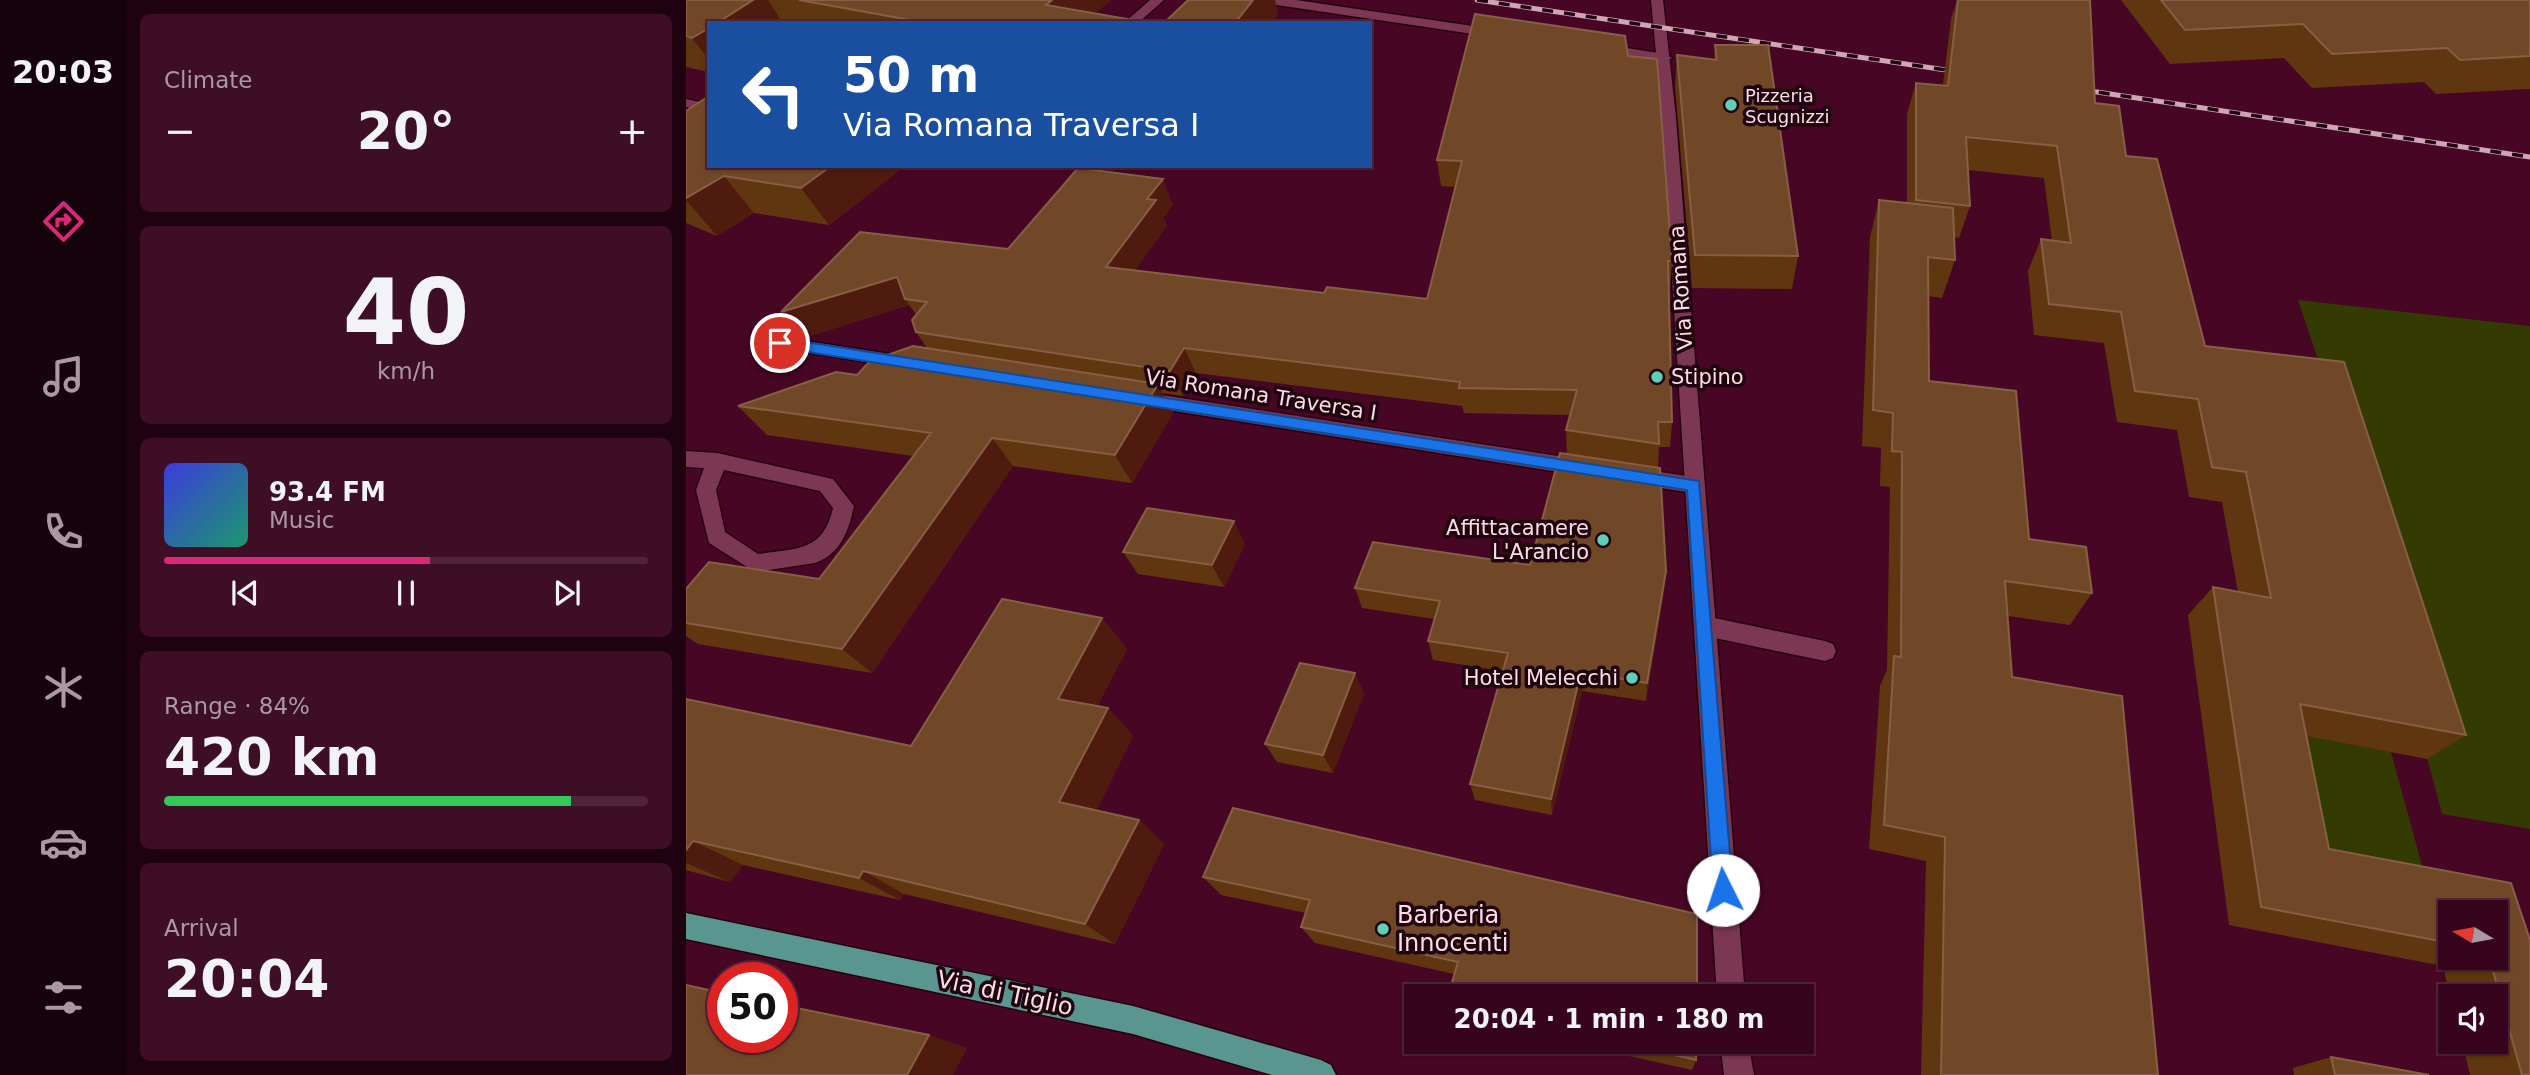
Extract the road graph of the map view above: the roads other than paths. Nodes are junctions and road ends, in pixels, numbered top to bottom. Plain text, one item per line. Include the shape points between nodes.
1 (1158, 0) edge
2 (1270, 0) edge
3 (1657, 0) edge
4 (1132, 21) edge
5 (1517, 36) edge
6 (1584, 46) edge
7 (1665, 58) junction
8 (686, 103) edge
9 (707, 108) edge
10 (780, 343) dead end
11 (916, 364) edge
12 (1121, 396) edge
13 (686, 459) edge
14 (718, 461) junction
15 (1694, 485) junction
16 (1705, 626) junction
17 (1825, 651) dead end
18 (686, 926) edge
19 (1730, 984) edge
20 (1736, 1054) edge
21 (1321, 1075) edge
22 (1739, 1075) edge

1 - 4 main road
2 - 5 main road
3 - 7 main road, Via Romana
6 - 7 main road
7 - 15 main road, Via Romana
8 - 9 main road
10 - 11 main road
12 - 15 main road, Via Romana Traversa I
13 - 14 main road
14 - 14 main road via 826,485 844,506 838,533 815,554 755,563 716,537 706,490
15 - 16 main road, Via Romana
16 - 17 main road
16 - 19 main road, Via Romana
18 - 21 main road, Via di Tiglio via 1133,1020
20 - 22 main road

